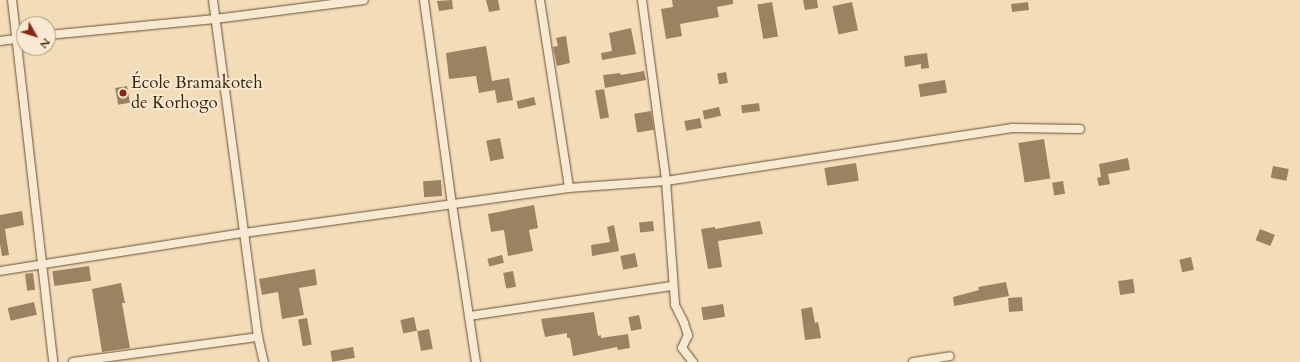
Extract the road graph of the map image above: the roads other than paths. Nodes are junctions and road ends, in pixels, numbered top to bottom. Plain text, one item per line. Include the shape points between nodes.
1 (12, 0) edge
2 (213, 0) edge
3 (364, 0) edge
4 (424, 0) edge
5 (540, 0) edge
6 (642, 0) edge
7 (16, 19) edge
8 (215, 19) junction
9 (56, 35) edge
10 (16, 39) edge
11 (0, 41) edge
12 (22, 56) edge
13 (1080, 129) dead end
14 (666, 181) junction
15 (569, 188) junction
16 (452, 204) junction
17 (244, 233) junction
18 (42, 266) junction
19 (0, 271) edge
20 (673, 286) junction
21 (469, 316) junction
22 (258, 337) junction
23 (950, 356) dead end
24 (53, 362) edge
25 (73, 362) edge
26 (264, 362) edge
27 (476, 362) edge
28 (693, 362) edge
29 (913, 362) edge

1 - 7 street
2 - 8 street
3 - 8 street
4 - 16 street
5 - 15 street
6 - 14 street
8 - 9 street
8 - 17 street
10 - 11 street
12 - 18 street
13 - 14 street via 1014,128
14 - 15 street
14 - 20 street
15 - 16 street
16 - 17 street
16 - 21 street
17 - 18 street
17 - 22 street
18 - 19 street
18 - 24 street
20 - 21 street
20 - 28 street via 675,305 688,335 682,348
21 - 27 street
22 - 25 street
22 - 26 street
23 - 29 street

